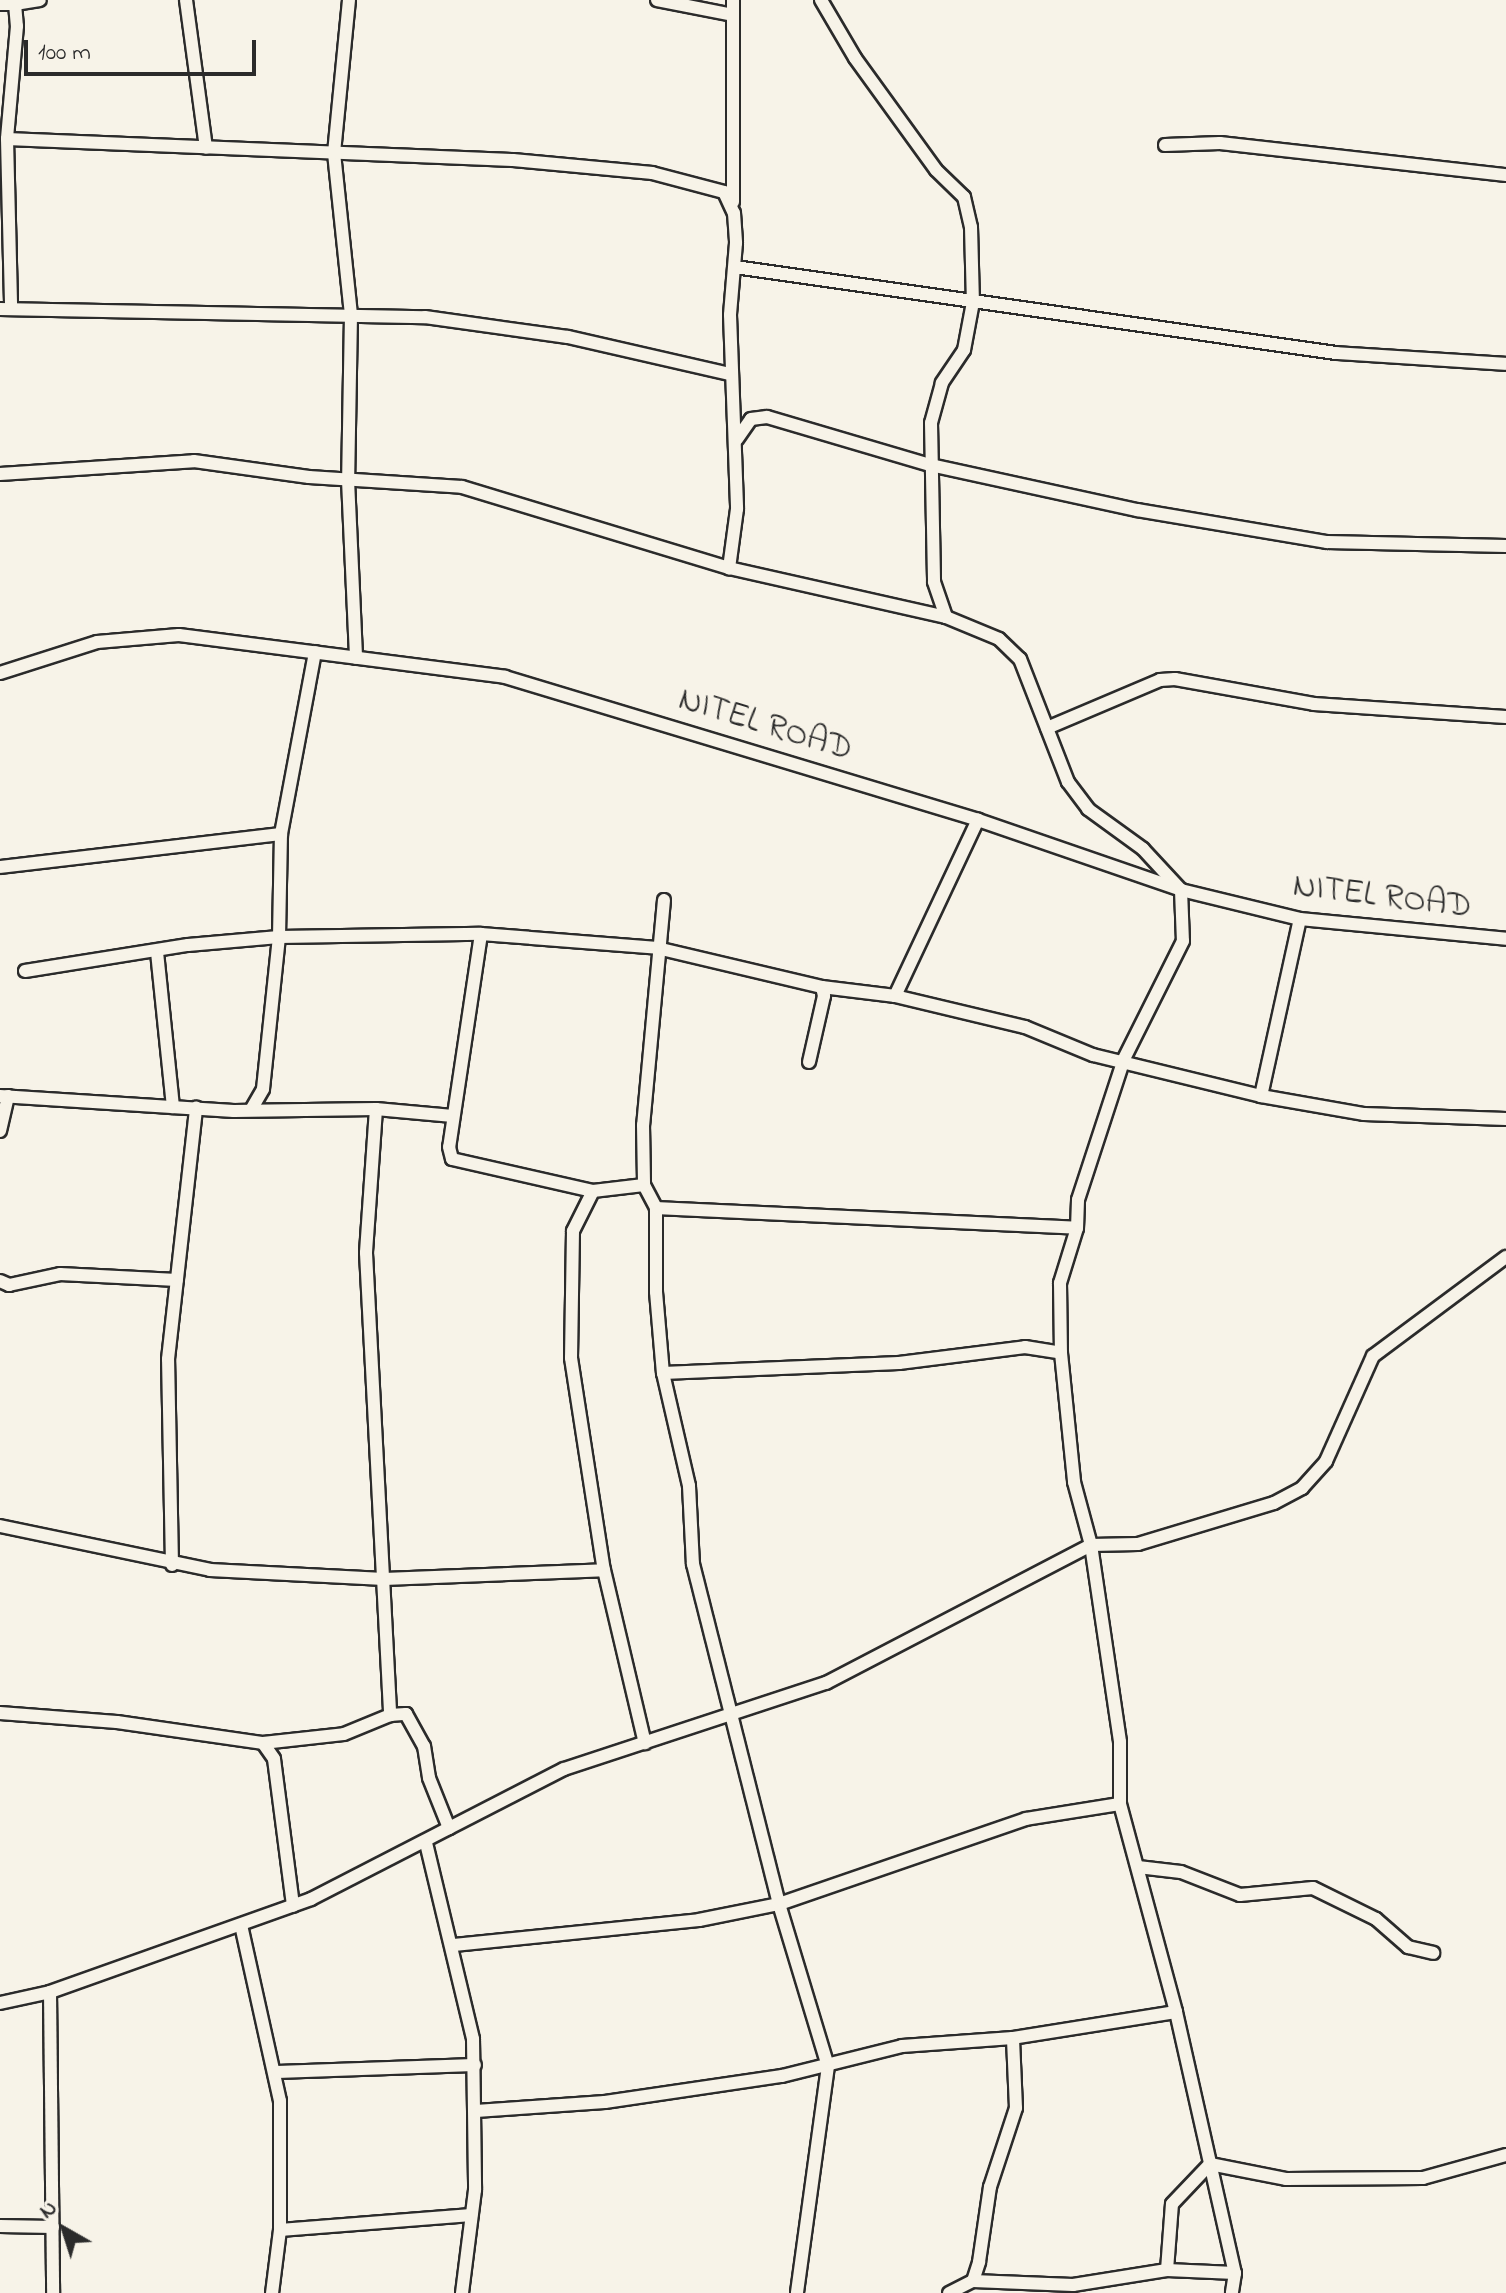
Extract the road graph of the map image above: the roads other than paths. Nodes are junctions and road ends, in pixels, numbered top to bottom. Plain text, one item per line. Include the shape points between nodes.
1 (40, 0) edge
2 (186, 0) edge
3 (349, 0) edge
4 (657, 0) edge
5 (733, 0) edge
6 (821, 0) edge
7 (0, 4) edge
8 (15, 4) junction
9 (733, 15) junction
10 (7, 139) junction
11 (1165, 145) dead end
12 (206, 148) junction
13 (334, 153) junction
14 (1506, 175) edge
15 (734, 213) junction
16 (735, 267) junction
17 (973, 302) junction
18 (6, 308) edge
19 (351, 315) junction
20 (1506, 364) edge
21 (730, 374) junction
22 (737, 439) junction
23 (930, 465) junction
24 (0, 474) edge
25 (348, 480) junction
26 (1506, 546) edge
27 (729, 568) junction
28 (946, 617) junction
29 (315, 652) junction
30 (356, 658) junction
31 (0, 673) edge
32 (1506, 717) edge
33 (1047, 728) junction
34 (978, 820) junction
35 (281, 834) junction
36 (0, 867) edge
37 (1181, 890) junction
38 (664, 900) dead end
39 (1300, 919) junction
40 (481, 934) junction
41 (279, 937) junction
42 (1506, 939) edge
43 (657, 948) junction
44 (157, 952) junction
45 (25, 971) dead end
46 (822, 987) junction
47 (895, 996) junction
48 (1124, 1059) junction
49 (809, 1062) dead end
50 (4, 1096) edge
51 (1261, 1096) junction
52 (173, 1107) junction
53 (196, 1108) junction
54 (376, 1109) junction
55 (251, 1110) junction
56 (453, 1116) junction
57 (1506, 1119) edge
58 (0, 1131) edge
59 (644, 1185) junction
60 (593, 1191) junction
61 (656, 1208) junction
62 (1077, 1228) junction
63 (1506, 1257) edge
64 (177, 1280) junction
65 (0, 1281) edge
66 (1061, 1353) junction
67 (663, 1373) junction
68 (0, 1526) edge
69 (1091, 1545) junction
70 (172, 1565) junction
71 (604, 1570) junction
72 (384, 1579) junction
73 (0, 1713) edge
74 (732, 1714) junction
75 (390, 1715) junction
76 (263, 1743) junction
77 (645, 1743) junction
78 (1120, 1804) junction
79 (449, 1828) junction
80 (426, 1843) junction
81 (1138, 1867) junction
82 (779, 1904) junction
83 (293, 1906) junction
84 (241, 1925) junction
85 (454, 1945) junction
86 (1433, 1953) dead end
87 (50, 1992) junction
88 (0, 2003) edge
89 (1176, 2012) junction
90 (1013, 2038) junction
91 (475, 2065) junction
92 (828, 2066) junction
93 (276, 2072) junction
94 (476, 2111) junction
95 (1506, 2155) edge
96 (1210, 2164) junction
97 (471, 2215) junction
98 (0, 2226) edge
99 (53, 2227) junction
100 (280, 2230) junction
101 (1167, 2270) junction
102 (1235, 2273) junction
103 (973, 2281) junction
104 (1073, 2289) edge
105 (53, 2293) edge
106 (272, 2293) edge
107 (462, 2293) edge
108 (797, 2293) edge
109 (949, 2293) edge
110 (1232, 2293) edge

1 - 8 street
2 - 12 street
3 - 13 street
4 - 9 street
5 - 9 street
6 - 17 street via 855,58 936,170 964,197 971,227
7 - 8 street
8 - 10 street
9 - 15 street
10 - 12 street
10 - 18 street
11 - 14 street via 1220,143
12 - 13 street
13 - 15 street via 513,160 652,173 724,192
13 - 19 street
15 - 16 street
16 - 17 street
16 - 21 street
17 - 20 street via 1336,353
17 - 23 street via 964,350 942,383 931,423
18 - 19 street
19 - 21 street via 425,317 568,337
19 - 25 street
21 - 22 street
22 - 23 street via 751,419 767,417
22 - 27 street via 737,509
23 - 26 street via 1137,510 1327,542
23 - 28 street via 934,582
24 - 25 street via 194,461
25 - 27 street via 462,487
25 - 30 street
27 - 28 street
28 - 33 street via 999,639 1020,659
29 - 30 street, NITEL ROAD
29 - 31 street, NITEL ROAD via 179,635 97,642
29 - 35 street
30 - 34 street, NITEL ROAD via 505,677
32 - 33 street via 1314,704 1175,679 1160,680
33 - 37 street via 1068,782 1088,809 1143,849
34 - 37 street, NITEL ROAD
34 - 47 street
35 - 36 street
35 - 41 street
37 - 39 street, NITEL ROAD
37 - 48 street via 1183,941
38 - 43 street
39 - 42 street, NITEL ROAD
39 - 51 street
40 - 41 street
40 - 43 street
40 - 56 street
41 - 44 street
41 - 55 street via 263,1089
43 - 46 street
43 - 59 street via 643,1125
44 - 45 street
44 - 52 street
46 - 47 street
46 - 49 street
47 - 48 street via 1025,1027 1093,1055
48 - 51 street
48 - 62 street via 1078,1200
50 - 52 street
50 - 58 street
51 - 57 street via 1364,1114
52 - 53 street
53 - 55 street
53 - 64 street
54 - 55 street
54 - 56 street
54 - 72 street via 366,1253
56 - 60 street via 449,1147 461,1164
59 - 60 street
59 - 61 street
60 - 71 street via 573,1231 569,1311 582,1444
61 - 62 street
61 - 67 street
62 - 66 street via 1060,1283
63 - 69 street via 1373,1356 1326,1461 1302,1488 1274,1503 1138,1544
64 - 65 street via 60,1274 9,1285
64 - 70 street via 168,1359
66 - 67 street via 1025,1347 899,1363
66 - 69 street via 1074,1482
67 - 74 street via 689,1486 689,1545
68 - 70 street
69 - 74 street via 859,1669
69 - 78 street via 1120,1742
70 - 72 street
71 - 72 street
71 - 77 street
72 - 75 street
73 - 76 street via 117,1722
74 - 77 street
74 - 82 street
75 - 76 street via 344,1734
75 - 79 street via 406,1714 411,1720
76 - 83 street via 274,1759
77 - 79 street via 564,1769
78 - 81 street
78 - 82 street via 1026,1819
79 - 80 street
80 - 83 street
80 - 85 street
81 - 86 street via 1181,1872 1240,1895 1313,1888 1376,1919 1408,1947
81 - 89 street
82 - 85 street via 699,1920
82 - 92 street
83 - 84 street
84 - 87 street
84 - 93 street
85 - 91 street
87 - 88 street
87 - 99 street
89 - 90 street
89 - 96 street
90 - 92 street via 902,2046
90 - 103 street via 1016,2108 990,2187
91 - 93 street
91 - 94 street
92 - 94 street via 605,2102
92 - 108 street
93 - 100 street via 282,2136
94 - 97 street
95 - 96 street via 1423,2178 1286,2179
96 - 101 street via 1172,2204
96 - 102 street
97 - 100 street
97 - 107 street
98 - 99 street
99 - 105 street
100 - 106 street
101 - 102 street
101 - 104 street
102 - 110 street
103 - 104 street
103 - 109 street

